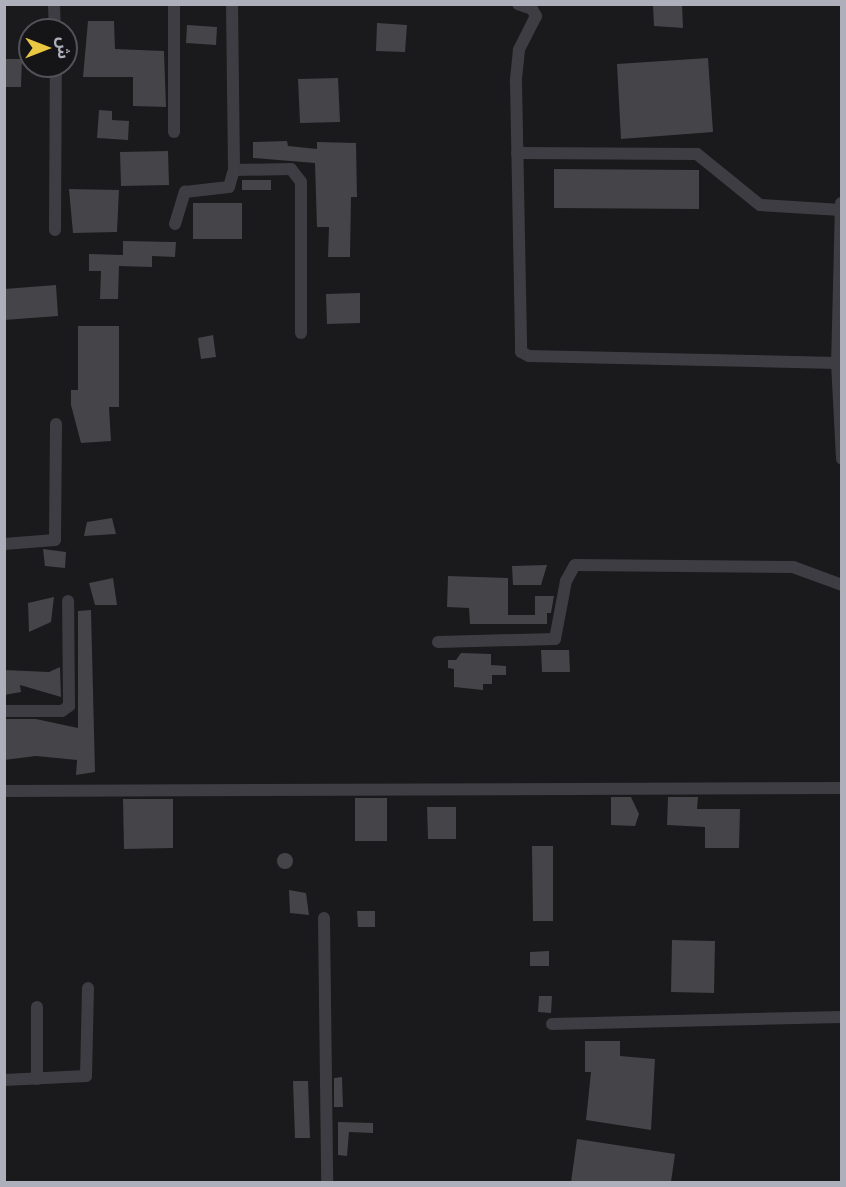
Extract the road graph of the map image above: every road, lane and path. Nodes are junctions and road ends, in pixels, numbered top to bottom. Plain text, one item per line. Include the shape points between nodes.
1 (174, 4) edge
2 (232, 4) edge
3 (518, 4) edge
4 (56, 78) edge
5 (174, 132) dead end
6 (517, 153) junction
7 (234, 170) junction
8 (842, 202) edge
9 (841, 210) edge
10 (175, 224) dead end
11 (55, 230) dead end
12 (301, 333) dead end
13 (837, 363) junction
14 (56, 424) dead end
15 (842, 459) edge
16 (4, 544) edge
17 (842, 585) edge
18 (68, 601) dead end
19 (438, 642) dead end
20 (4, 711) edge
21 (842, 788) edge
22 (4, 791) edge
23 (324, 918) dead end
24 (88, 988) dead end
25 (37, 1007) dead end
26 (842, 1017) edge
27 (552, 1024) dead end
28 (37, 1079) junction
29 (4, 1080) edge
30 (327, 1182) edge

1 - 5 street
2 - 7 street
3 - 6 street via 532,9 536,16 519,50
4 - 11 street
6 - 9 street via 697,154 760,205
6 - 13 street via 519,346 524,355
7 - 10 street via 228,187 185,192
7 - 12 street via 291,169 301,182
8 - 9 street
9 - 13 street
13 - 15 street
14 - 16 street via 55,540
17 - 19 street via 793,567 575,565 566,581 555,639
18 - 20 street via 69,706 62,711
21 - 22 street
23 - 30 street
24 - 28 street via 86,1076
25 - 28 street
26 - 27 street
28 - 29 street

